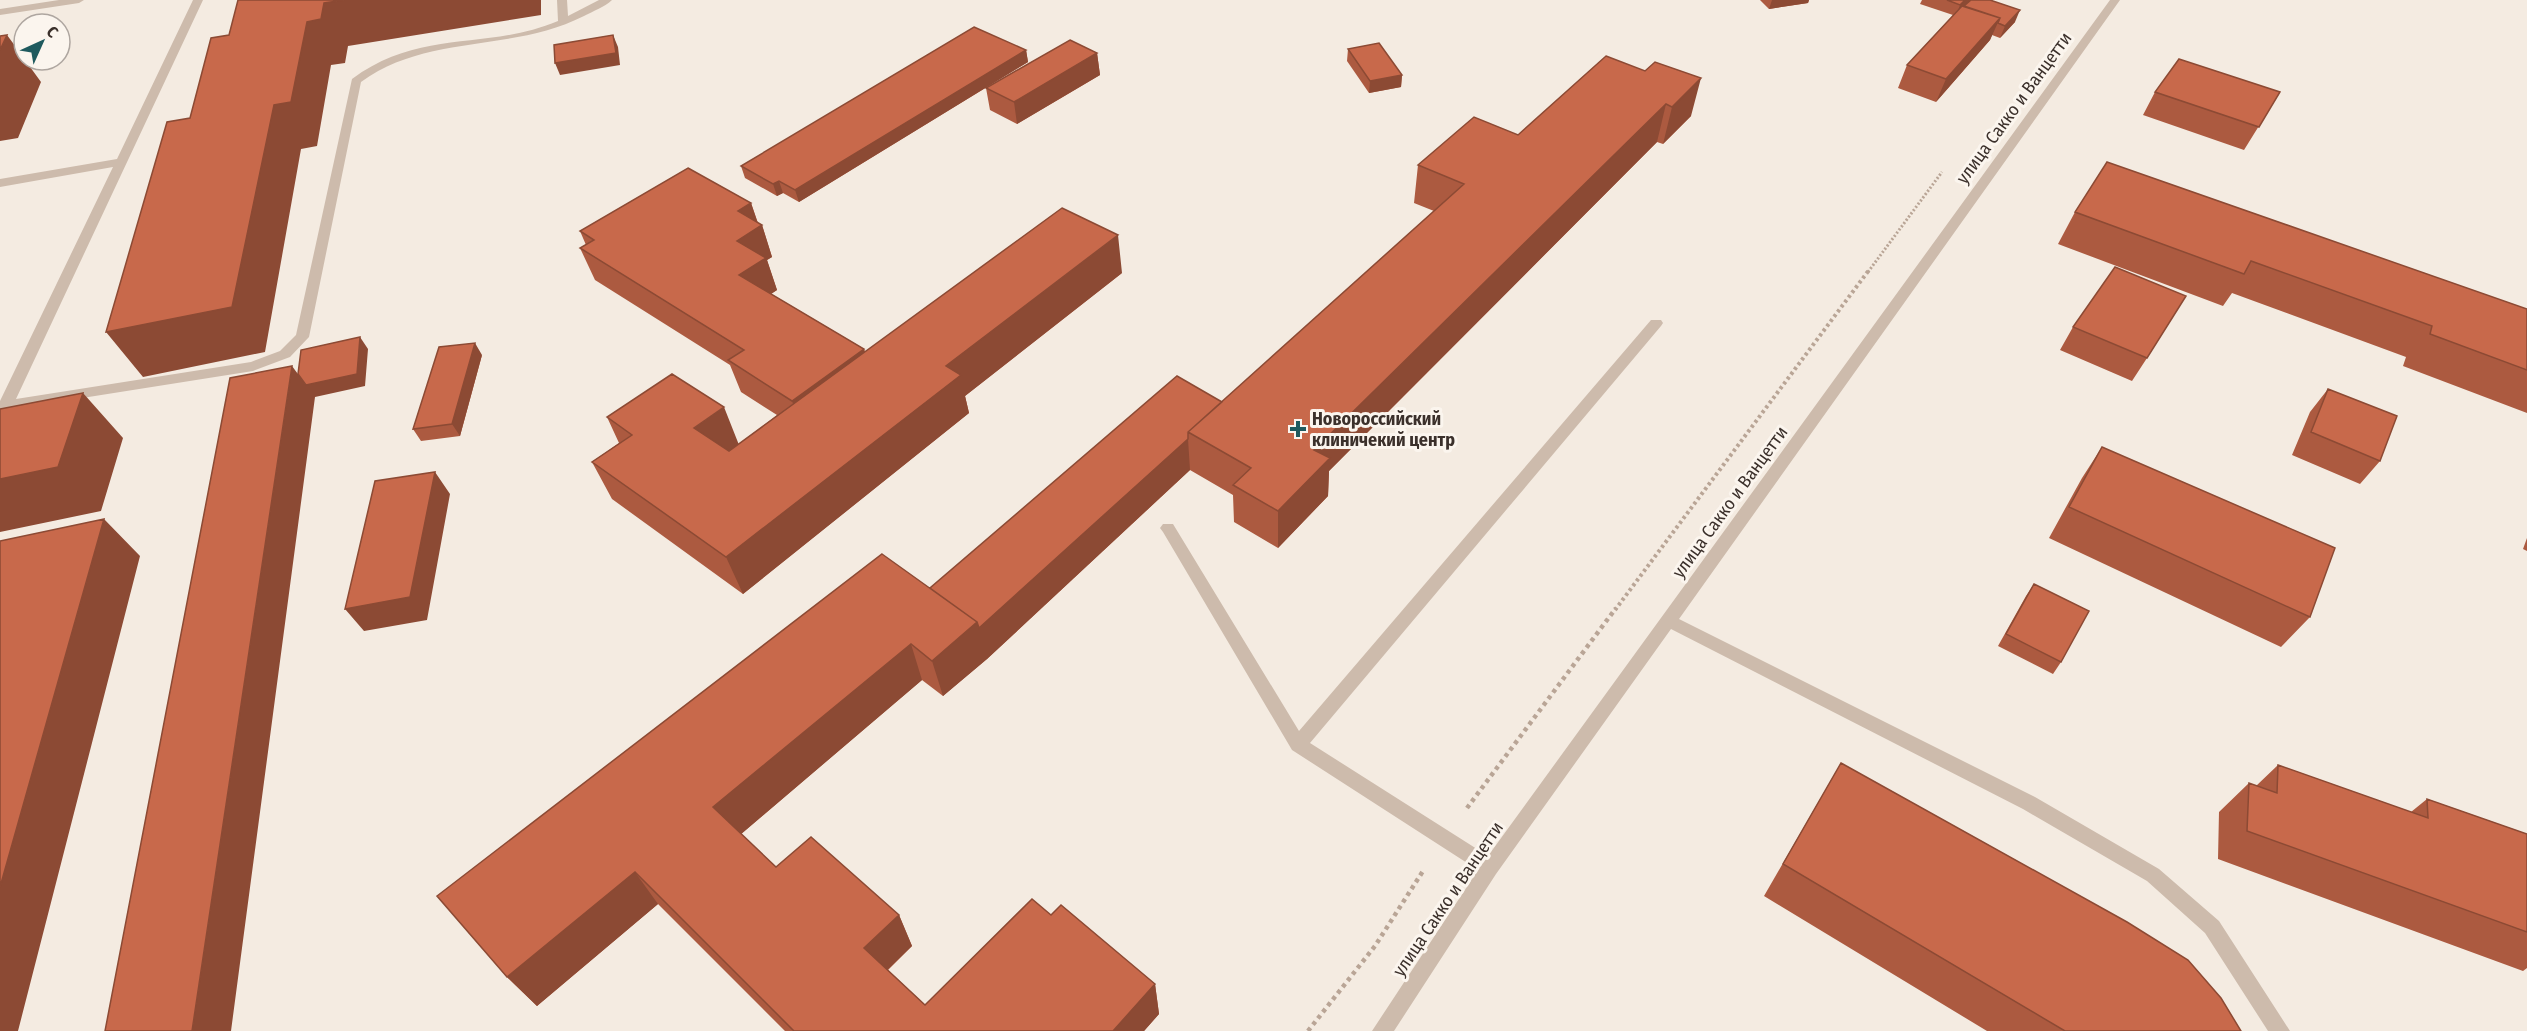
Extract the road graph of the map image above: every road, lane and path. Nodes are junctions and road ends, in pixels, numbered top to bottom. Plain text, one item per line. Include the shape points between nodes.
1 (79, 0) edge
2 (198, 0) edge
3 (562, 0) edge
4 (607, 0) edge
5 (2115, 0) edge
6 (0, 12) edge
7 (564, 21) junction
8 (121, 162) junction
9 (1942, 171) dead end
10 (0, 183) edge
11 (1656, 323) dead end
12 (3, 406) edge
13 (1168, 528) dead end
14 (1669, 621) junction
15 (1298, 746) junction
16 (1444, 839) junction
17 (1490, 868) junction
18 (1308, 1031) edge
19 (1382, 1031) edge
20 (2280, 1031) edge

1 - 6 street
2 - 8 street
3 - 7 street
4 - 7 street
5 - 14 street, улица Сакко и Ванцетти
7 - 12 street via 541,31 391,57 356,81 302,337 285,354 253,366
8 - 10 street
8 - 12 street
9 - 16 path
11 - 15 street
13 - 15 street
14 - 17 street, улица Сакко и Ванцетти
14 - 20 street via 2029,803 2153,875 2212,927
15 - 16 street
16 - 17 street
16 - 18 path via 1375,946
17 - 19 street, улица Сакко и Ванцетти

